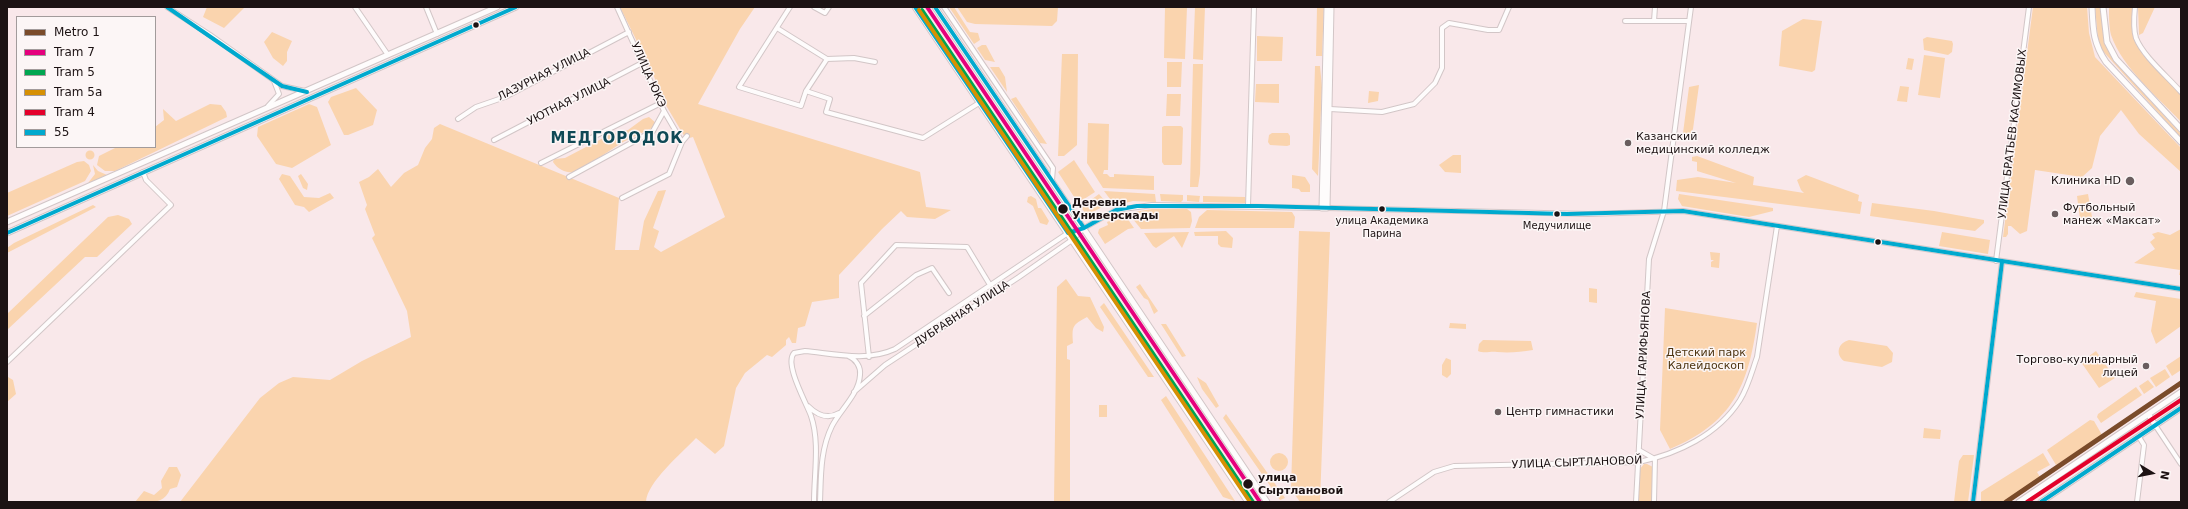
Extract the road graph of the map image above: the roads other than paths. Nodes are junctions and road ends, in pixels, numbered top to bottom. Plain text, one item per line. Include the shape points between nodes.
1 (167, 7) edge
2 (355, 7) edge
3 (426, 7) edge
4 (497, 7) edge
5 (516, 7) edge
6 (617, 7) edge
7 (790, 7) edge
8 (814, 7) edge
9 (829, 7) edge
10 (915, 7) edge
11 (935, 7) edge
12 (944, 7) edge
13 (1254, 7) edge
14 (1327, 7) edge
15 (1331, 7) edge
16 (1509, 7) edge
17 (1655, 7) edge
18 (1691, 7) edge
19 (2029, 7) edge
20 (2092, 7) edge
21 (2103, 7) edge
22 (2135, 7) edge
23 (1625, 21) dead end
24 (1654, 21) junction
25 (1689, 21) junction
26 (777, 28) junction
27 (629, 32) junction
28 (1329, 32) junction
29 (437, 34) junction
30 (388, 55) junction
31 (826, 59) junction
32 (644, 62) junction
33 (875, 62) dead end
34 (273, 80) junction
35 (806, 91) junction
36 (307, 92) junction
37 (2181, 92) edge
38 (661, 103) junction
39 (980, 103) junction
40 (1327, 109) junction
41 (264, 110) junction
42 (664, 111) junction
43 (458, 119) dead end
44 (2181, 129) edge
45 (687, 136) dead end
46 (494, 140) dead end
47 (682, 142) junction
48 (2181, 142) edge
49 (541, 163) dead end
50 (143, 172) junction
51 (569, 176) dead end
52 (1052, 180) junction
53 (622, 198) dead end
54 (1248, 206) junction
55 (1325, 208) junction
56 (1664, 211) junction
57 (7, 222) edge
58 (1777, 226) junction
59 (1084, 228) junction
60 (7, 233) edge
61 (1068, 233) junction
62 (1072, 240) junction
63 (1996, 261) junction
64 (2002, 262) junction
65 (1014, 269) junction
66 (1019, 277) junction
67 (990, 285) junction
68 (2181, 289) edge
69 (949, 293) dead end
70 (864, 316) junction
71 (846, 355) junction
72 (869, 357) junction
73 (7, 362) edge
74 (854, 392) junction
75 (2181, 392) edge
76 (806, 404) junction
77 (2181, 408) edge
78 (841, 411) junction
79 (2149, 415) junction
80 (2155, 426) junction
81 (2139, 437) junction
82 (1639, 450) junction
83 (1656, 458) junction
84 (1638, 462) junction
85 (2181, 464) edge
86 (814, 502) edge
87 (820, 502) edge
88 (1248, 502) edge
89 (1267, 502) edge
90 (1389, 502) edge
91 (1636, 502) edge
92 (1654, 502) edge
93 (1973, 502) edge
94 (2020, 502) edge
95 (2041, 502) edge
96 (2137, 502) edge

1 - 34 street
2 - 30 street
3 - 29 street
4 - 29 main road
5 - 50 main road
6 - 27 street, УЛИЦА ЮКЭ
7 - 26 street
8 - 9 street via 825,13
10 - 39 main road
11 - 52 main road
12 - 52 street via 1053,168
13 - 54 street
14 - 28 main road
15 - 28 main road
16 - 40 street via 1499,30 1449,23 1442,28 1442,68 1435,83 1414,104 1382,112
17 - 24 street
18 - 25 street, УЛИЦА ГАРИФЬЯНОВА
19 - 63 street, УЛИЦА БРАТЬЕВ КАСИМОВЫХ
20 - 48 main road via 2095,41 2106,62
21 - 44 main road via 2107,42 2116,59
22 - 37 street via 2136,38
23 - 24 street
24 - 25 street
25 - 56 street, УЛИЦА ГАРИФЬЯНОВА
26 - 31 street
26 - 35 street via 739,87 801,106
27 - 32 street, УЛИЦА ЮКЭ
27 - 43 street, ЛАЗУРНАЯ УЛИЦА via 505,97 476,107
28 - 40 main road
29 - 30 main road
30 - 36 main road
31 - 33 street via 854,58
31 - 35 street
32 - 38 street, УЛИЦА ЮКЭ
32 - 46 street, УЮТНАЯ УЛИЦА
34 - 36 street via 291,89
34 - 41 street via 280,94
35 - 39 street via 830,99 826,112 924,138
36 - 41 main road
38 - 42 street, УЛИЦА ЮКЭ
38 - 49 street
39 - 61 main road
40 - 55 main road
41 - 57 main road
42 - 47 street, УЛИЦА ЮКЭ
42 - 51 street via 653,131
45 - 47 street
47 - 53 street via 669,174
50 - 60 main road
50 - 73 street via 146,180 171,205
52 - 59 main road
54 - 55 street
54 - 59 street via 1122,208
55 - 56 street via 1619,214
56 - 58 street via 1683,211
56 - 82 street, УЛИЦА ГАРИФЬЯНОВА via 1649,259
58 - 63 street
58 - 83 street, УЛИЦА СЫРТЛАНОВОЙ via 1757,357 1740,400 1721,423 1706,434 1692,443
59 - 61 street, ДУБРАВНАЯ УЛИЦА
59 - 62 street, ДУБРАВНАЯ УЛИЦА
59 - 89 main road
61 - 62 main road
61 - 65 street, ДУБРАВНАЯ УЛИЦА
62 - 66 street, ДУБРАВНАЯ УЛИЦА
62 - 88 main road
63 - 64 street
64 - 68 street
64 - 93 street
65 - 66 street
65 - 67 street, ДУБРАВНАЯ УЛИЦА
66 - 74 street, ДУБРАВНАЯ УЛИЦА via 885,365
67 - 70 street via 967,247 896,245 861,283
67 - 72 street, ДУБРАВНАЯ УЛИЦА via 895,349 883,355
69 - 70 street via 932,268 916,275
70 - 72 street
71 - 72 street, ДУБРАВНАЯ УЛИЦА
71 - 74 street, ДУБРАВНАЯ УЛИЦА via 855,360 860,371 860,379
71 - 76 street, ДУБРАВНАЯ УЛИЦА via 805,351 797,351 792,355 792,369
74 - 78 street, ДУБРАВНАЯ УЛИЦА
75 - 79 main road
76 - 78 street via 826,417
76 - 86 street, ДУБРАВНАЯ УЛИЦА via 815,430
77 - 80 main road
78 - 87 street, ДУБРАВНАЯ УЛИЦА via 828,435 823,453
79 - 80 main road
79 - 94 main road
80 - 81 main road
80 - 85 street
81 - 95 main road
81 - 96 street via 2144,445
82 - 83 street, УЛИЦА СЫРТЛАНОВОЙ via 1648,457
82 - 84 street, УЛИЦА ГАРИФЬЯНОВА
83 - 84 street, УЛИЦА СЫРТЛАНОВОЙ
83 - 92 street
84 - 90 street, УЛИЦА СЫРТЛАНОВОЙ via 1454,466 1434,472
84 - 91 street, УЛИЦА ГАРИФЬЯНОВА

